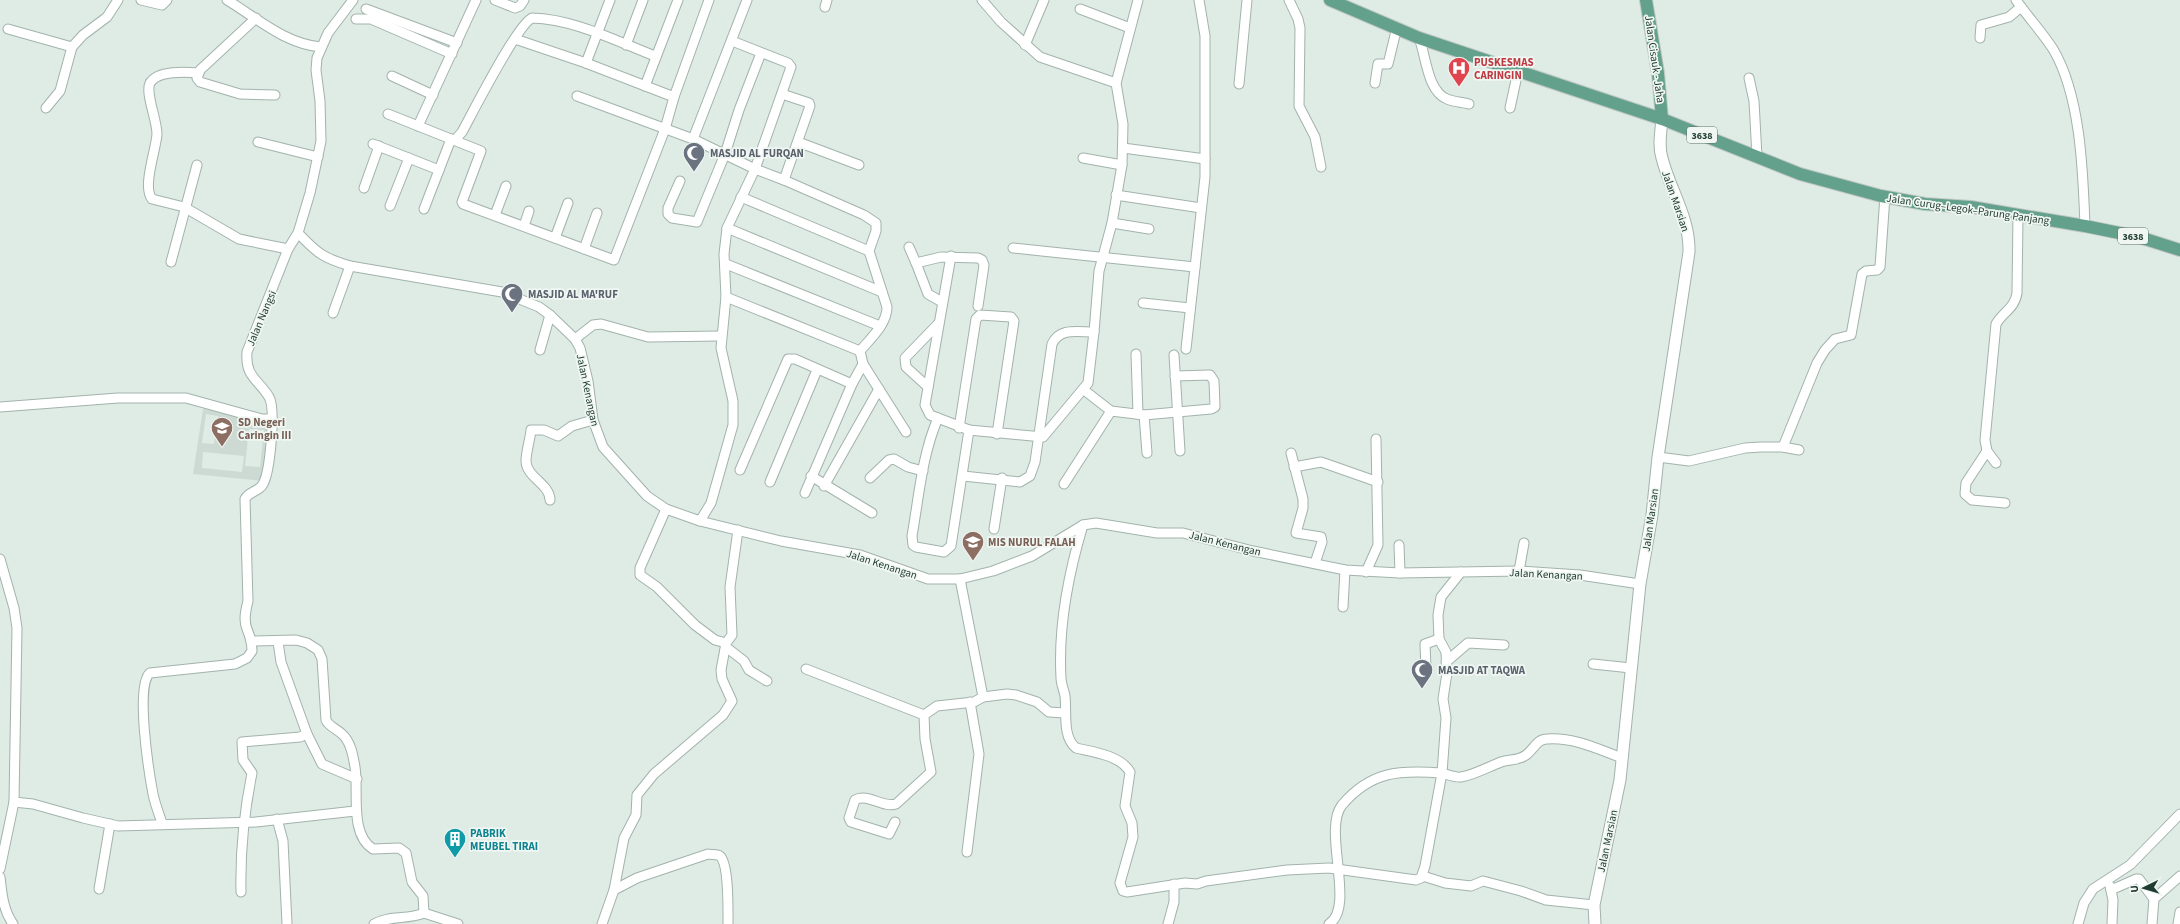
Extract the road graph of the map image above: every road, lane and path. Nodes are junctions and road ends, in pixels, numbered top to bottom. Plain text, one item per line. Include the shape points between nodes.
1 (118, 0) edge
2 (141, 0) edge
3 (167, 0) edge
4 (227, 0) edge
5 (476, 0) edge
6 (495, 0) edge
7 (524, 0) edge
8 (610, 0) edge
9 (643, 0) edge
10 (678, 0) edge
11 (709, 0) edge
12 (747, 0) edge
13 (982, 0) edge
14 (1044, 0) edge
15 (1138, 0) edge
16 (1199, 0) edge
17 (1247, 0) edge
18 (1289, 0) edge
19 (1330, 0) edge
20 (1646, 0) edge
21 (351, 2) edge
22 (2018, 3) edge
23 (1080, 8) dead end
24 (366, 9) dead end
25 (256, 18) junction
26 (356, 19) dead end
27 (1397, 27) junction
28 (1130, 28) junction
29 (8, 29) dead end
30 (597, 33) junction
31 (1419, 38) junction
32 (1980, 38) dead end
33 (515, 39) junction
34 (732, 41) junction
35 (626, 45) junction
36 (1024, 45) junction
37 (72, 47) junction
38 (321, 48) junction
39 (454, 49) junction
40 (761, 53) junction
41 (655, 56) junction
42 (586, 63) junction
43 (1518, 71) junction
44 (199, 72) junction
45 (392, 76) dead end
46 (1749, 78) dead end
47 (1116, 83) junction
48 (1375, 83) dead end
49 (1239, 84) dead end
50 (645, 86) junction
51 (782, 94) junction
52 (275, 95) dead end
53 (433, 95) junction
54 (577, 96) dead end
55 (674, 97) junction
56 (1469, 104) dead end
57 (46, 108) dead end
58 (1510, 108) dead end
59 (388, 114) dead end
60 (1662, 119) junction
61 (418, 126) junction
62 (665, 129) junction
63 (693, 139) junction
64 (453, 140) junction
65 (258, 142) dead end
66 (798, 142) junction
67 (1122, 148) junction
68 (725, 154) junction
69 (318, 157) junction
70 (409, 158) junction
71 (1083, 158) dead end
72 (1757, 158) junction
73 (1205, 159) junction
74 (197, 165) dead end
75 (859, 165) dead end
76 (1122, 165) junction
77 (1321, 167) dead end
78 (755, 169) junction
79 (439, 170) junction
80 (784, 180) junction
81 (680, 181) dead end
82 (506, 186) dead end
83 (364, 188) dead end
84 (1116, 196) junction
85 (1885, 196) junction
86 (741, 197) junction
87 (568, 203) dead end
88 (390, 206) dead end
89 (184, 207) junction
90 (1201, 208) junction
91 (424, 209) dead end
92 (529, 211) dead end
93 (597, 213) dead end
94 (495, 215) junction
95 (2018, 216) junction
96 (1112, 223) junction
97 (524, 226) junction
98 (2085, 226) junction
99 (727, 228) junction
100 (1149, 228) dead end
101 (298, 233) junction
102 (555, 238) junction
103 (909, 248) dead end
104 (1013, 248) dead end
105 (288, 249) junction
106 (584, 249) junction
107 (2180, 250) edge
108 (869, 251) junction
109 (951, 256) junction
110 (1102, 256) junction
111 (171, 262) dead end
112 (916, 263) junction
113 (726, 264) junction
114 (350, 266) junction
115 (1195, 267) junction
116 (882, 292) junction
117 (726, 297) junction
118 (942, 302) junction
119 (1143, 303) dead end
120 (978, 306) dead end
121 (1190, 308) junction
122 (333, 313) dead end
123 (550, 315) junction
124 (938, 324) junction
125 (880, 326) junction
126 (1094, 332) junction
127 (722, 336) junction
128 (574, 339) junction
129 (1186, 349) dead end
130 (540, 350) dead end
131 (860, 351) junction
132 (1136, 354) dead end
133 (1174, 355) dead end
134 (863, 364) junction
135 (817, 370) junction
136 (1175, 376) junction
137 (852, 384) junction
138 (928, 387) junction
139 (879, 389) junction
140 (1084, 390) junction
141 (0, 408) edge
142 (1111, 411) junction
143 (1176, 413) junction
144 (1141, 414) junction
145 (938, 418) junction
146 (272, 419) junction
147 (593, 420) junction
148 (959, 428) junction
149 (969, 430) junction
150 (906, 432) dead end
151 (997, 434) junction
152 (1038, 437) junction
153 (1376, 439) dead end
154 (1783, 447) junction
155 (1799, 450) dead end
156 (1180, 451) dead end
157 (1987, 451) junction
158 (1147, 453) dead end
159 (1291, 453) dead end
160 (1658, 457) junction
161 (1996, 463) dead end
162 (1294, 467) junction
163 (740, 470) dead end
164 (923, 471) junction
165 (812, 476) junction
166 (963, 476) junction
167 (870, 478) dead end
168 (1002, 478) junction
169 (770, 482) dead end
170 (1378, 482) junction
171 (1064, 484) dead end
172 (824, 486) junction
173 (805, 493) dead end
174 (550, 500) dead end
175 (2004, 502) dead end
176 (666, 509) junction
177 (872, 514) dead end
178 (700, 521) junction
179 (1083, 525) junction
180 (994, 529) dead end
181 (738, 530) junction
182 (1524, 543) dead end
183 (1399, 546) dead end
184 (0, 559) edge
185 (1315, 563) junction
186 (1345, 570) junction
187 (1519, 571) junction
188 (1366, 572) junction
189 (1461, 572) junction
190 (1400, 574) junction
191 (960, 579) junction
192 (1640, 584) junction
193 (1343, 607) dead end
194 (1439, 639) junction
195 (251, 641) junction
196 (278, 642) junction
197 (726, 645) junction
198 (1504, 645) dead end
199 (1446, 662) junction
200 (1593, 664) dead end
201 (1426, 668) dead end
202 (1631, 668) junction
203 (806, 669) dead end
204 (767, 681) dead end
205 (983, 697) junction
206 (970, 702) junction
207 (1066, 713) junction
208 (924, 715) junction
209 (308, 734) junction
210 (1622, 758) junction
211 (1442, 773) junction
212 (357, 779) junction
213 (14, 802) junction
214 (355, 811) junction
215 (2180, 814) edge
216 (277, 819) junction
217 (243, 822) junction
218 (895, 822) dead end
219 (162, 823) junction
220 (110, 824) junction
221 (967, 852) dead end
222 (0, 869) edge
223 (1339, 871) junction
224 (1423, 876) junction
225 (2180, 876) edge
226 (0, 877) edge
227 (2110, 877) junction
228 (1174, 884) junction
229 (99, 889) dead end
230 (614, 890) junction
231 (2111, 890) junction
232 (241, 892) dead end
233 (2154, 899) junction
234 (1594, 905) junction
235 (2180, 912) edge
236 (424, 913) junction
237 (13, 924) edge
238 (287, 924) edge
239 (374, 924) edge
240 (458, 924) edge
241 (602, 924) edge
242 (728, 924) edge
243 (1168, 924) edge
244 (1329, 924) edge
245 (1595, 924) edge
246 (2078, 924) edge
247 (2112, 924) edge
248 (2152, 924) edge
249 (2178, 924) edge

1 - 37 street via 107,17
2 - 3 street via 162,5
4 - 25 street
5 - 39 street
6 - 7 street via 515,8
8 - 30 street
9 - 35 street
10 - 41 street
11 - 55 street
12 - 34 street
13 - 36 street
14 - 36 street
15 - 28 street
16 - 73 street via 1205,36
17 - 49 street
18 - 77 street via 1300,28 1299,106 1315,138
19 - 27 main road, Jalan Curug–Legok–Parung Panjang / 3638
20 - 60 main road, Jalan Cisauk - Jaha via 1658,72
21 - 38 street, Jalan Nangsi via 336,20
22 - 32 street via 2008,17 1981,25
22 - 98 street via 2053,50 2070,91 2080,148
23 - 28 street
24 - 39 street
25 - 38 street via 297,42
25 - 44 street
26 - 39 street via 371,19
27 - 31 main road, Jalan Curug–Legok–Parung Panjang / 3638
27 - 48 street via 1388,64 1378,64
28 - 47 street
29 - 37 street
30 - 33 street via 550,19 532,18 524,24
30 - 35 street
30 - 42 street
31 - 43 main road, Jalan Curug–Legok–Parung Panjang / 3638
31 - 56 street via 1426,67 1438,92 1447,100
33 - 42 street
33 - 64 street via 462,132
34 - 40 street
34 - 63 street
35 - 41 street
36 - 47 street via 1040,57
37 - 57 street via 60,90
38 - 69 street, Jalan Nangsi via 316,70 321,119
39 - 53 street
40 - 51 street via 790,64 791,70
40 - 68 street
41 - 50 street
42 - 50 street
43 - 58 street
43 - 60 main road, Jalan Curug–Legok–Parung Panjang / 3638
44 - 52 street via 197,78 200,82 217,88 240,94
44 - 89 street via 158,76 150,83 148,90 156,118 156,133 147,184 148,192 152,199
45 - 53 street
46 - 72 street via 1754,101
47 - 67 street via 1123,124
50 - 55 street
51 - 66 street via 810,104
51 - 78 street
53 - 61 street
54 - 62 street
55 - 62 street
59 - 61 street
60 - 72 main road, Jalan Curug–Legok–Parung Panjang / 3638
60 - 160 street, Jalan Marsian via 1662,158 1686,224 1689,244
61 - 64 street
62 - 63 street
62 - 106 street via 614,260
63 - 68 street
64 - 79 street
64 - 94 street via 481,150 462,203
65 - 69 street
66 - 75 street
66 - 80 street
67 - 73 street
67 - 76 street
68 - 78 street
68 - 81 street via 697,222 672,218 668,214 668,208
69 - 101 street, Jalan Nangsi
70 - 79 street
70 - 83 street via 376,145
70 - 88 street
71 - 76 street
72 - 85 main road, Jalan Curug–Legok–Parung Panjang / 3638 via 1800,174
73 - 90 street
74 - 89 street
76 - 84 street
78 - 80 street
78 - 86 street
79 - 91 street
80 - 108 street via 864,215 876,223
82 - 94 street
84 - 90 street
84 - 96 street
85 - 95 main road, Jalan Curug–Legok–Parung Panjang / 3638
85 - 154 street via 1880,267 1877,270 1866,270 1862,274 1851,334 1835,339 1821,357
86 - 99 street
86 - 108 street
87 - 102 street
89 - 105 street via 239,239
89 - 111 street
90 - 115 street
92 - 97 street
93 - 106 street
94 - 97 street
95 - 98 main road, Jalan Curug–Legok–Parung Panjang / 3638
95 - 157 street via 2016,302 1996,324 1986,421
96 - 100 street
96 - 110 street
97 - 102 street
98 - 107 main road, Jalan Curug–Legok–Parung Panjang / 3638 via 2139,237
99 - 113 street via 724,254
99 - 116 street
101 - 105 street, Jalan Nangsi
101 - 114 street, Jalan Kenangan via 318,254
102 - 106 street
103 - 112 street
104 - 110 street
105 - 146 street, Jalan Nangsi via 246,359 251,377 268,396
108 - 116 street
109 - 112 street
109 - 118 street
109 - 120 street via 982,260 984,265
110 - 115 street
110 - 126 street
112 - 118 street via 928,294
113 - 117 street
113 - 125 street
114 - 122 street
114 - 123 street, Jalan Kenangan via 502,292 539,307
115 - 121 street
116 - 125 street via 887,315
117 - 127 street
117 - 131 street
118 - 124 street
119 - 121 street
121 - 129 street
123 - 128 street, Jalan Kenangan
123 - 130 street
124 - 138 street
124 - 138 street via 905,358 906,367
125 - 131 street
126 - 140 street via 1090,376
126 - 152 street via 1064,332 1055,339
127 - 128 street via 648,337 600,324 593,325
127 - 178 street via 723,364 733,401 733,424 711,503
128 - 147 street, Jalan Kenangan via 580,348 588,381
131 - 134 street
132 - 144 street
133 - 136 street
134 - 137 street
134 - 139 street
135 - 137 street
135 - 163 street via 795,359 790,358 786,361
135 - 169 street
136 - 143 street
136 - 143 street via 1210,375 1214,381 1216,402 1212,409
137 - 165 street
138 - 145 street via 926,409 930,415
139 - 150 street
139 - 172 street
140 - 142 street
140 - 152 street via 1043,437
141 - 146 street via 118,398 186,398 262,419
142 - 144 street
142 - 171 street
143 - 144 street
143 - 156 street
144 - 158 street
145 - 148 street
145 - 164 street via 928,439
146 - 195 street, Jalan Nangsi via 266,478 261,488 245,499 248,601 245,608 246,628
147 - 174 street via 572,426 558,436 544,430 531,430 526,462 528,468 550,493
147 - 176 street, Jalan Kenangan via 603,447 611,458 647,496
148 - 149 street
148 - 151 street via 976,319 984,314 1011,318 1014,321 1012,342
149 - 151 street
149 - 166 street
151 - 152 street
152 - 168 street via 1035,462 1030,476 1020,482
153 - 170 street
154 - 155 street
154 - 160 street via 1745,448 1689,461
157 - 161 street
157 - 175 street via 1966,483 1965,494 1972,500
159 - 162 street
160 - 192 street, Jalan Marsian via 1652,516
162 - 170 street via 1321,462
162 - 185 street via 1303,499 1296,532 1321,537 1322,542
164 - 166 street via 911,541 916,547 944,552 951,546
164 - 167 street via 908,467 894,458
165 - 172 street
165 - 173 street
166 - 168 street
168 - 180 street
170 - 188 street via 1378,545
172 - 177 street
176 - 178 street, Jalan Kenangan
176 - 197 street via 640,568 640,575 657,587 694,625
178 - 181 street, Jalan Kenangan
179 - 185 street, Jalan Kenangan via 1096,523 1157,533 1183,533
179 - 191 street, Jalan Kenangan via 1032,556 993,571
179 - 207 street via 1064,604 1061,679
181 - 191 street, Jalan Kenangan via 781,541 860,555 928,578
181 - 197 street via 730,587 732,635
182 - 187 street
183 - 190 street
184 - 213 street via 17,628
185 - 186 street, Jalan Kenangan
186 - 188 street, Jalan Kenangan
186 - 193 street
187 - 189 street, Jalan Kenangan
187 - 192 street, Jalan Kenangan via 1580,575
188 - 190 street, Jalan Kenangan
189 - 190 street, Jalan Kenangan
189 - 194 street via 1441,597 1438,615
191 - 205 street
192 - 202 street, Jalan Marsian
194 - 199 street via 1446,652
194 - 201 street via 1425,644
195 - 196 street
195 - 219 street via 252,651 238,663 153,672 145,678 142,703 153,794
196 - 209 street via 281,662
196 - 212 street via 296,640 318,650 322,659 326,720 350,743
197 - 204 street via 744,661 749,670
197 - 230 street via 721,670 732,701 729,708 654,774 637,795 636,815 624,838
198 - 199 street via 1468,643
199 - 211 street via 1443,690 1446,718
200 - 202 street
202 - 210 street, Jalan Marsian
203 - 208 street
205 - 206 street
205 - 207 street via 1016,695 1037,702 1049,712
206 - 208 street via 938,706
206 - 221 street via 979,754
207 - 228 street via 1072,745 1109,756 1130,772 1125,806 1132,823 1133,837 1120,883 1123,891 1131,892
208 - 218 street via 930,774 893,805 861,797 855,800 849,818 851,822 886,834 892,832
209 - 212 street via 322,764
209 - 217 street via 242,742 243,760 252,773
210 - 211 street via 1575,740 1547,739 1539,741 1531,752 1521,758 1460,778
210 - 234 street, Jalan Marsian via 1620,780
211 - 223 street via 1391,773 1375,778 1355,792 1342,806 1335,821
211 - 224 street
212 - 214 street via 358,800
213 - 220 street via 33,804
213 - 222 street
214 - 216 street
214 - 236 street via 370,847 380,850 399,848 406,853 412,882 423,896
215 - 227 street via 2130,864
216 - 217 street
216 - 238 street via 283,841
217 - 219 street
217 - 232 street via 239,873
219 - 220 street via 118,826
220 - 229 street
223 - 224 street via 1416,880
223 - 228 street via 1329,868 1287,870 1197,884
223 - 244 street via 1338,907 1335,918
224 - 234 street via 1445,883 1471,886 1483,881 1546,900
225 - 233 street
226 - 237 street via 6,913
227 - 231 street
227 - 246 street via 2093,888 2087,896 2080,911
228 - 243 street via 1174,902
230 - 241 street
230 - 242 street via 637,878 708,854 718,855 724,866
231 - 233 street via 2136,878
231 - 247 street
233 - 248 street
234 - 245 street, Jalan Marsian
235 - 249 street
236 - 239 street via 385,919
236 - 240 street

